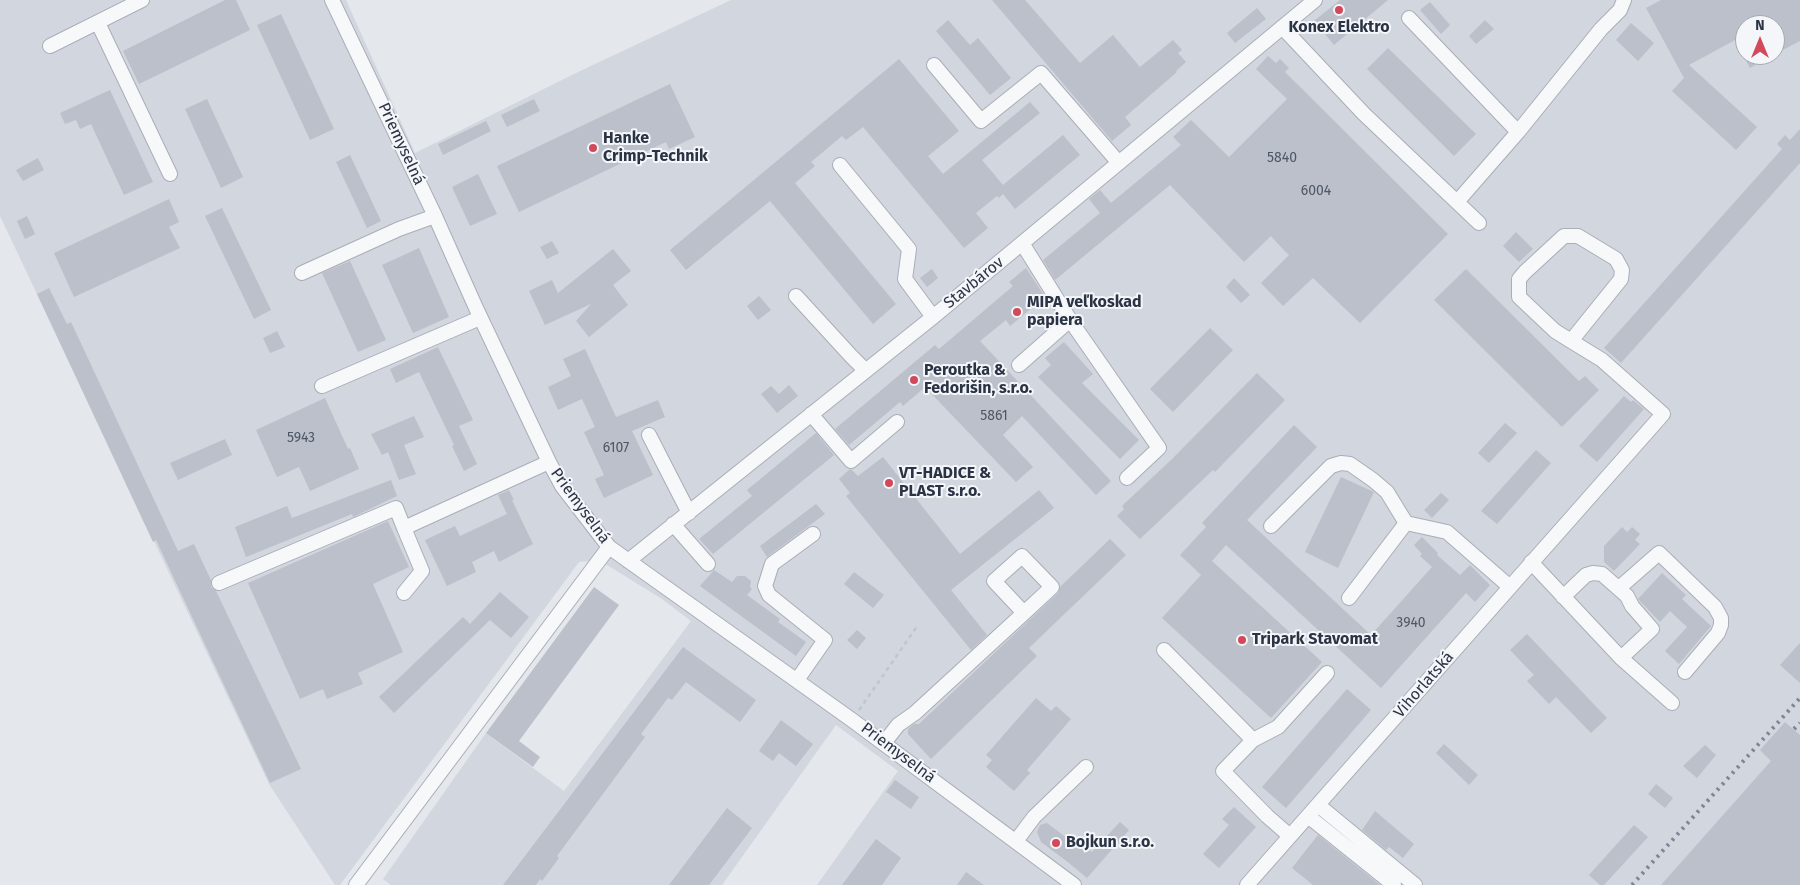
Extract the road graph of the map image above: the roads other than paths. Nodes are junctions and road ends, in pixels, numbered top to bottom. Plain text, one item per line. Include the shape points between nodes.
1 (332, 0) edge
2 (1624, 0) edge
3 (136, 1) edge
4 (1308, 2) edge
5 (1409, 18) dead end
6 (98, 23) junction
7 (1282, 27) junction
8 (50, 46) dead end
9 (934, 65) dead end
10 (1518, 132) junction
11 (1119, 163) junction
12 (840, 166) dead end
13 (170, 174) dead end
14 (1456, 202) junction
15 (435, 216) junction
16 (1479, 223) dead end
17 (1022, 243) junction
18 (302, 273) dead end
19 (796, 296) dead end
20 (933, 317) junction
21 (480, 318) junction
22 (1070, 320) junction
23 (1570, 341) junction
24 (1020, 365) dead end
25 (865, 370) junction
26 (322, 386) dead end
27 (811, 414) junction
28 (897, 422) dead end
29 (649, 434) dead end
30 (549, 462) junction
31 (1127, 478) dead end
32 (689, 513) junction
33 (1406, 523) junction
34 (673, 524) junction
35 (1271, 526) dead end
36 (404, 528) junction
37 (813, 534) dead end
38 (609, 547) junction
39 (628, 561) junction
40 (1531, 562) junction
41 (708, 564) dead end
42 (219, 583) dead end
43 (1510, 587) junction
44 (1619, 588) junction
45 (404, 593) dead end
46 (1563, 597) junction
47 (1349, 598) dead end
48 (1024, 612) dead end
49 (1164, 650) dead end
50 (1621, 658) junction
51 (1685, 672) dead end
52 (1326, 673) dead end
53 (797, 680) junction
54 (1672, 703) dead end
55 (1253, 740) junction
56 (884, 743) junction
57 (1086, 767) dead end
58 (1318, 805) junction
59 (1308, 816) junction
60 (1290, 836) junction
61 (1016, 841) junction
62 (356, 885) edge
63 (1074, 885) edge
64 (1247, 885) edge
65 (1394, 885) edge
66 (1416, 885) edge

1 - 15 street, Priemyselná
2 - 10 street via 1620,10
3 - 6 street
4 - 7 street, Stavbárov
5 - 10 street
6 - 8 street
6 - 13 street
7 - 11 street, Stavbárov
7 - 14 street via 1364,114
9 - 11 street via 981,121 1041,73
10 - 14 street
11 - 17 street, Stavbárov
12 - 20 street via 908,249 905,279
14 - 16 street
15 - 18 street
15 - 21 street, Priemyselná
17 - 20 street, Stavbárov
17 - 22 street
19 - 25 street
20 - 25 street, Stavbárov
21 - 26 street
21 - 30 street, Priemyselná
22 - 24 street
22 - 31 street via 1159,448
23 - 23 street via 1519,298 1519,288 1525,272 1564,236 1578,236 1616,259 1622,270 1621,279
23 - 40 street, Vihorlatská via 1602,360 1663,414
25 - 27 street, Stavbárov
27 - 28 street via 852,461
27 - 32 street, Stavbárov
29 - 32 street
30 - 36 street
30 - 38 street, Priemyselná via 562,486
32 - 34 street, Stavbárov
33 - 35 street via 1387,492 1374,480 1350,464 1341,463 1331,466
33 - 43 street via 1447,532
33 - 47 street
34 - 39 street, Stavbárov
34 - 41 street
36 - 42 street via 396,508
36 - 45 street via 422,571
37 - 53 street via 772,564 765,586 769,595 825,640
38 - 39 street, Priemyselná
38 - 62 street
39 - 53 street, Priemyselná
40 - 43 street, Vihorlatská
40 - 46 street
43 - 58 street, Vihorlatská
44 - 46 street via 1602,574 1593,573 1586,575
44 - 50 street via 1652,629
44 - 51 street via 1658,553 1715,607 1721,618 1718,633
46 - 50 street
48 - 56 street via 898,725
49 - 55 street
50 - 54 street
52 - 55 street via 1278,727
53 - 56 street, Priemyselná
55 - 60 street via 1223,771
56 - 61 street, Priemyselná
57 - 61 street via 1034,817
58 - 59 street, Vihorlatská
58 - 66 street
59 - 60 street, Vihorlatská
59 - 65 street
60 - 64 street, Vihorlatská
61 - 63 street, Priemyselná

